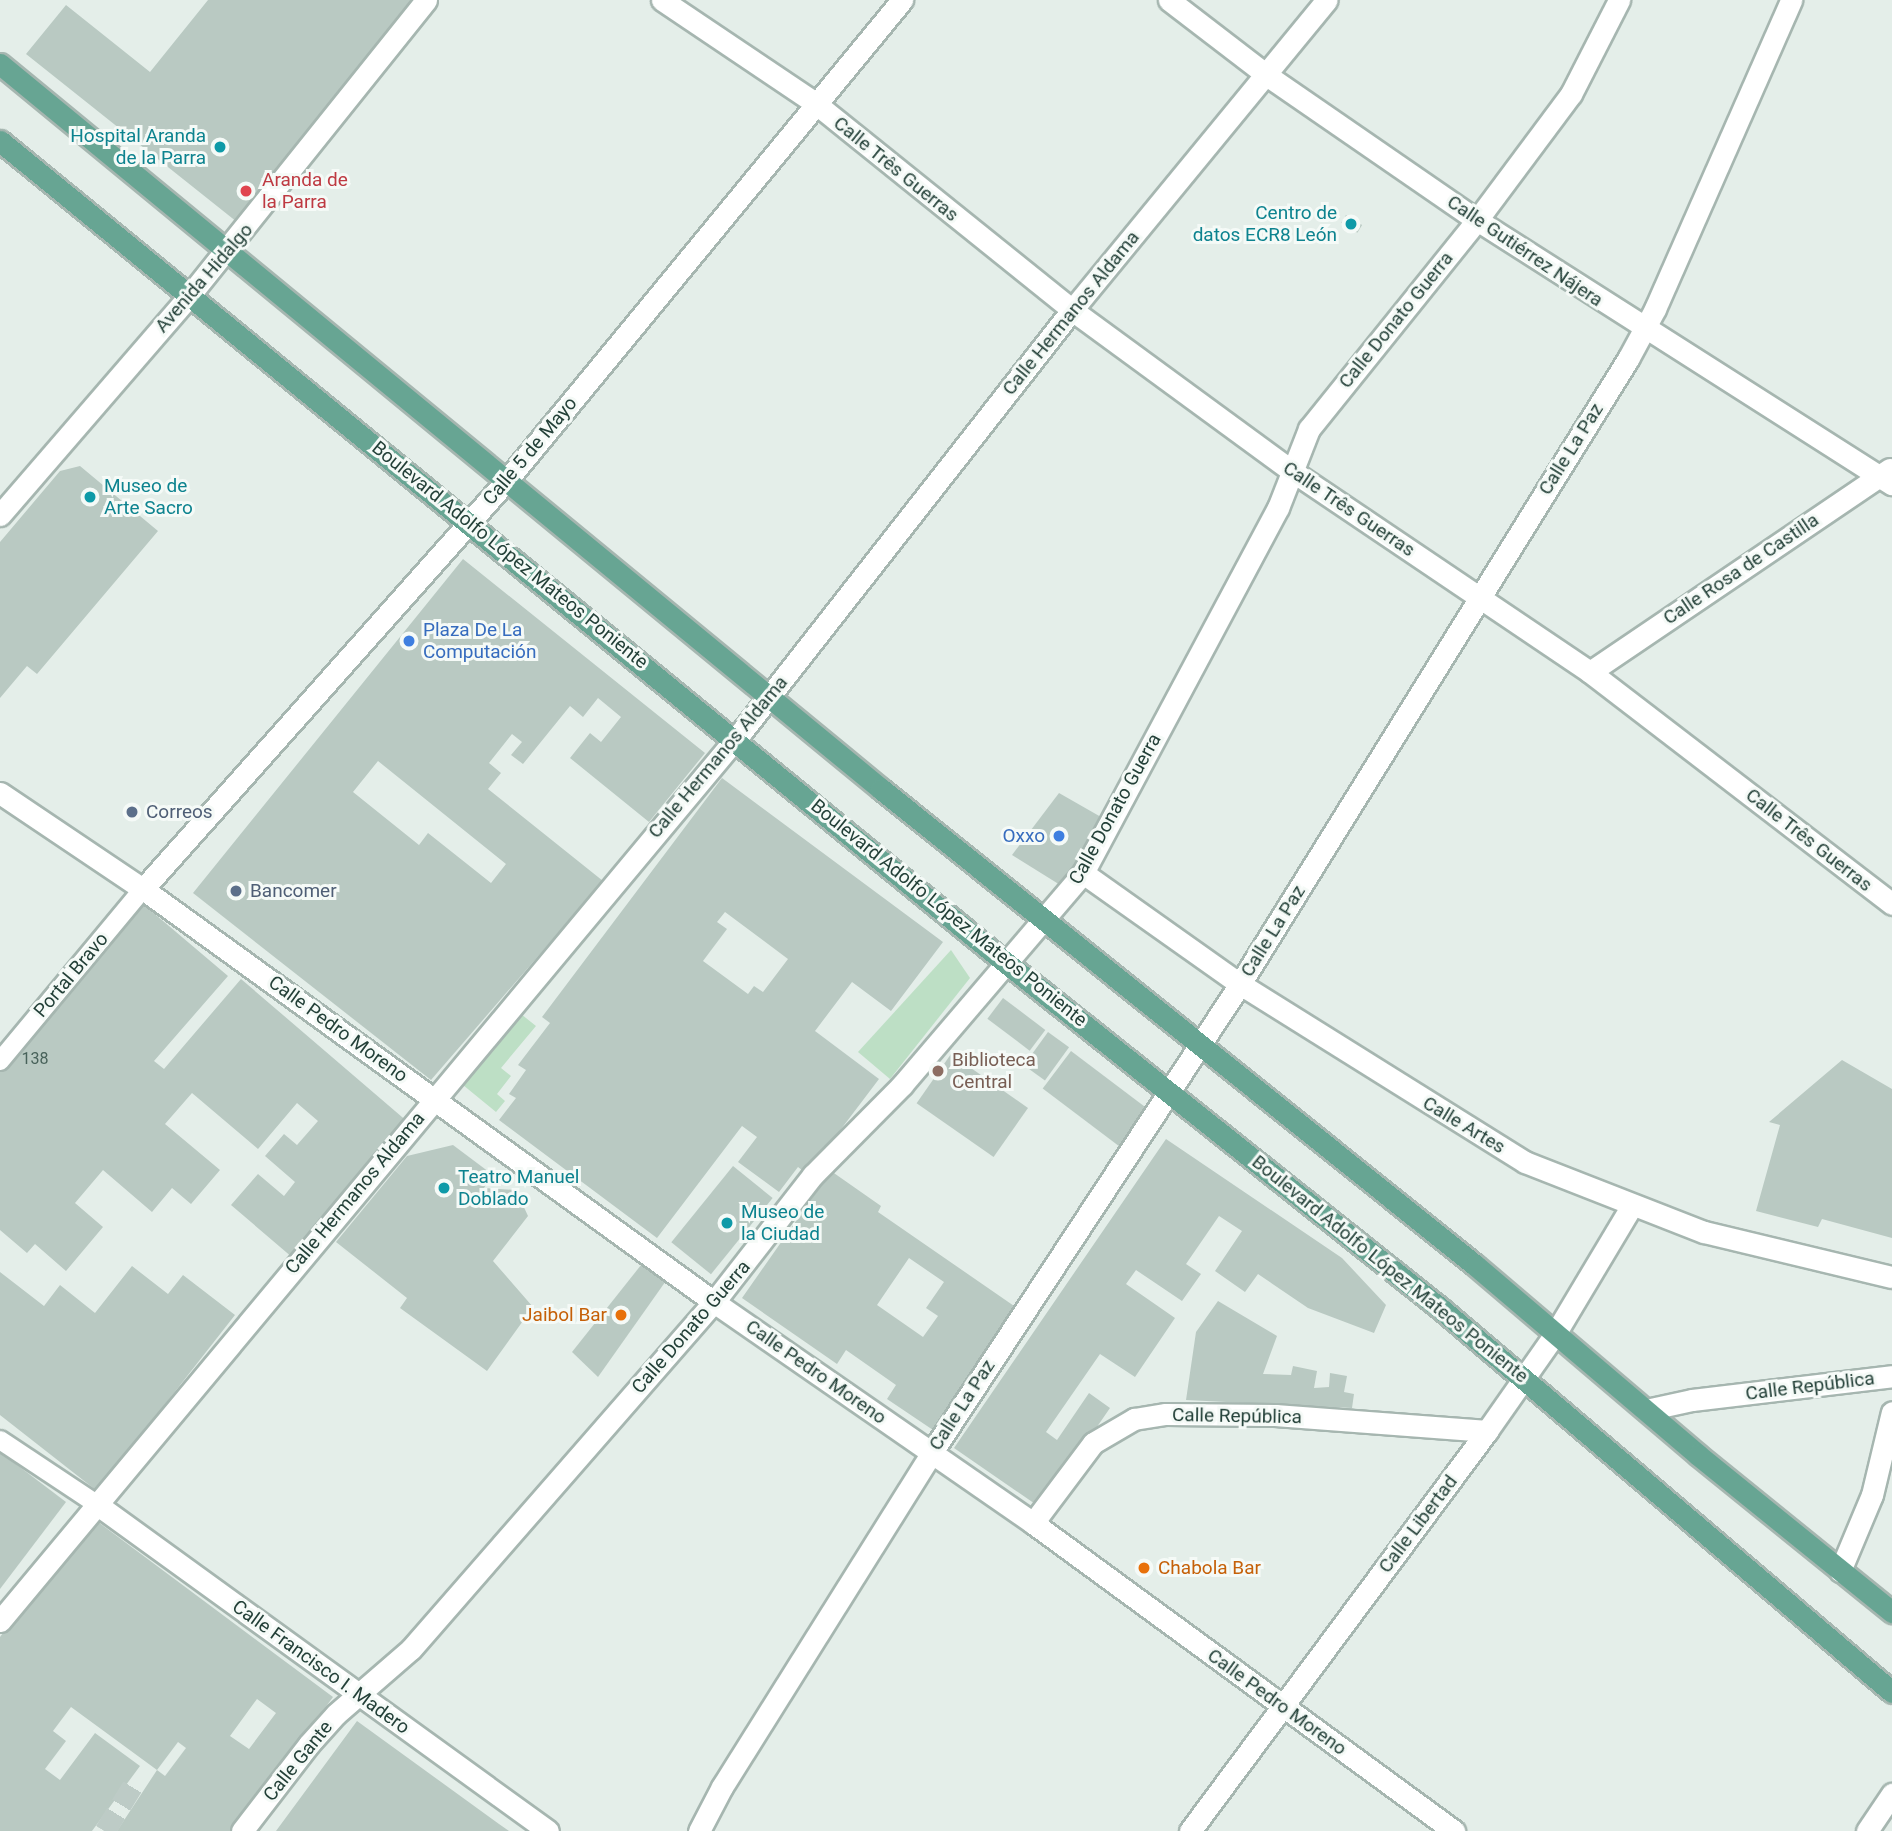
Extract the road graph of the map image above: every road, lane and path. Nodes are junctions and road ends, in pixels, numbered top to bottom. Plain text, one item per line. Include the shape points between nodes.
1 (426, 0) edge
2 (662, 0) edge
3 (901, 0) edge
4 (1169, 0) edge
5 (1328, 0) edge
6 (1619, 0) edge
7 (1791, 0) edge
8 (0, 64) edge
9 (1268, 76) junction
10 (815, 103) junction
11 (0, 141) edge
12 (1477, 220) junction
13 (227, 253) junction
14 (189, 296) junction
15 (1072, 310) junction
16 (1644, 330) junction
17 (1292, 471) junction
18 (1888, 475) edge
19 (507, 480) junction
20 (0, 515) edge
21 (470, 523) junction
22 (1479, 596) junction
23 (1590, 672) junction
24 (769, 696) junction
25 (735, 740) junction
26 (0, 793) edge
27 (1083, 873) junction
28 (143, 889) junction
29 (1892, 904) edge
30 (1046, 917) junction
31 (1005, 961) junction
32 (1240, 984) junction
33 (1200, 1043) junction
34 (0, 1061) edge
35 (1171, 1090) junction
36 (433, 1098) junction
37 (1631, 1207) junction
38 (1892, 1277) edge
39 (714, 1302) junction
40 (1555, 1334) junction
41 (1892, 1377) edge
42 (1523, 1379) junction
43 (1646, 1410) junction
44 (1892, 1412) edge
45 (1487, 1431) junction
46 (0, 1440) edge
47 (932, 1452) junction
48 (95, 1503) junction
49 (1034, 1523) junction
50 (1840, 1571) junction
51 (1892, 1612) edge
52 (0, 1621) edge
53 (1892, 1692) edge
54 (359, 1695) junction
55 (1282, 1707) junction
56 (1892, 1794) edge
57 (242, 1831) edge
58 (548, 1831) edge
59 (699, 1831) edge
60 (1190, 1831) edge
61 (1454, 1831) edge
62 (1867, 1831) edge

1 - 13 street, Avenida Hidalgo
2 - 10 street, Calle Três Guerras
3 - 10 street, Calle 5 de Mayo
4 - 9 street, Calle Gutiérrez Nájera
5 - 9 street, Calle Hermanos Aldama
6 - 12 street, Calle Donato Guerra via 1571,94
7 - 16 street, Calle La Paz
8 - 13 main road
9 - 12 street, Calle Gutiérrez Nájera
9 - 15 street, Calle Hermanos Aldama
10 - 15 street, Calle Três Guerras
10 - 19 street, Calle 5 de Mayo
11 - 14 main road, Boulevard Adolfo López Mateos Poniente
12 - 16 street, Calle Gutiérrez Nájera
12 - 17 street, Calle Donato Guerra via 1310,429
13 - 14 street, Avenida Hidalgo
13 - 19 main road
14 - 20 street, Avenida Hidalgo
14 - 21 main road, Boulevard Adolfo López Mateos Poniente
15 - 17 street, Calle Três Guerras
15 - 24 street, Calle Hermanos Aldama
16 - 18 street, Calle Gutiérrez Nájera
16 - 22 street, Calle La Paz
17 - 22 street, Calle Três Guerras
17 - 27 street, Calle Donato Guerra via 1278,508
18 - 23 street, Calle Rosa de Castilla
19 - 21 street, Calle 5 de Mayo
19 - 24 main road
21 - 25 main road, Boulevard Adolfo López Mateos Poniente
21 - 28 street, Calle 5 de Mayo
22 - 23 street, Calle Três Guerras
22 - 32 street, Calle La Paz
23 - 29 street, Calle Três Guerras
24 - 25 street, Calle Hermanos Aldama
24 - 30 main road
25 - 31 main road, Boulevard Adolfo López Mateos Poniente
25 - 36 street, Calle Hermanos Aldama
26 - 28 street, Calle Pedro Moreno
27 - 30 street, Calle Donato Guerra
27 - 32 street, Calle Artes
28 - 34 street, Portal Bravo
28 - 36 street, Calle Pedro Moreno
30 - 31 street, Calle Donato Guerra
30 - 33 main road
31 - 35 main road, Boulevard Adolfo López Mateos Poniente
31 - 39 street, Calle Donato Guerra via 902,1085 813,1175
32 - 33 street, Calle La Paz
32 - 37 street, Calle Artes via 1525,1162
33 - 35 street, Calle La Paz
33 - 40 main road
35 - 42 main road, Boulevard Adolfo López Mateos Poniente
35 - 47 street, Calle La Paz
36 - 39 street, Calle Pedro Moreno
36 - 48 street, Calle Hermanos Aldama
37 - 38 street, Calle Artes via 1704,1232
37 - 40 street, Calle Libertad
39 - 47 street, Calle Pedro Moreno
39 - 54 street, Calle Donato Guerra via 411,1649
40 - 42 street, Calle Libertad
40 - 43 main road
41 - 43 street, Calle República via 1692,1400
42 - 45 street, Calle Libertad
42 - 53 main road, Boulevard Adolfo López Mateos Poniente
43 - 50 main road
44 - 50 street via 1871,1495
45 - 49 street, Calle República via 1275,1415 1166,1414 1134,1419 1093,1443
45 - 55 street, Calle Libertad
46 - 48 street
47 - 49 street, Calle Pedro Moreno
47 - 59 street, Calle La Paz
48 - 52 street, Calle Hermanos Aldama
48 - 54 street, Calle Francisco I. Madero
49 - 55 street, Calle Pedro Moreno
50 - 51 main road
54 - 57 street, Calle Gante via 309,1744
54 - 58 street, Calle Francisco I. Madero
55 - 60 street, Calle Libertad
55 - 61 street, Calle Pedro Moreno
56 - 62 street

